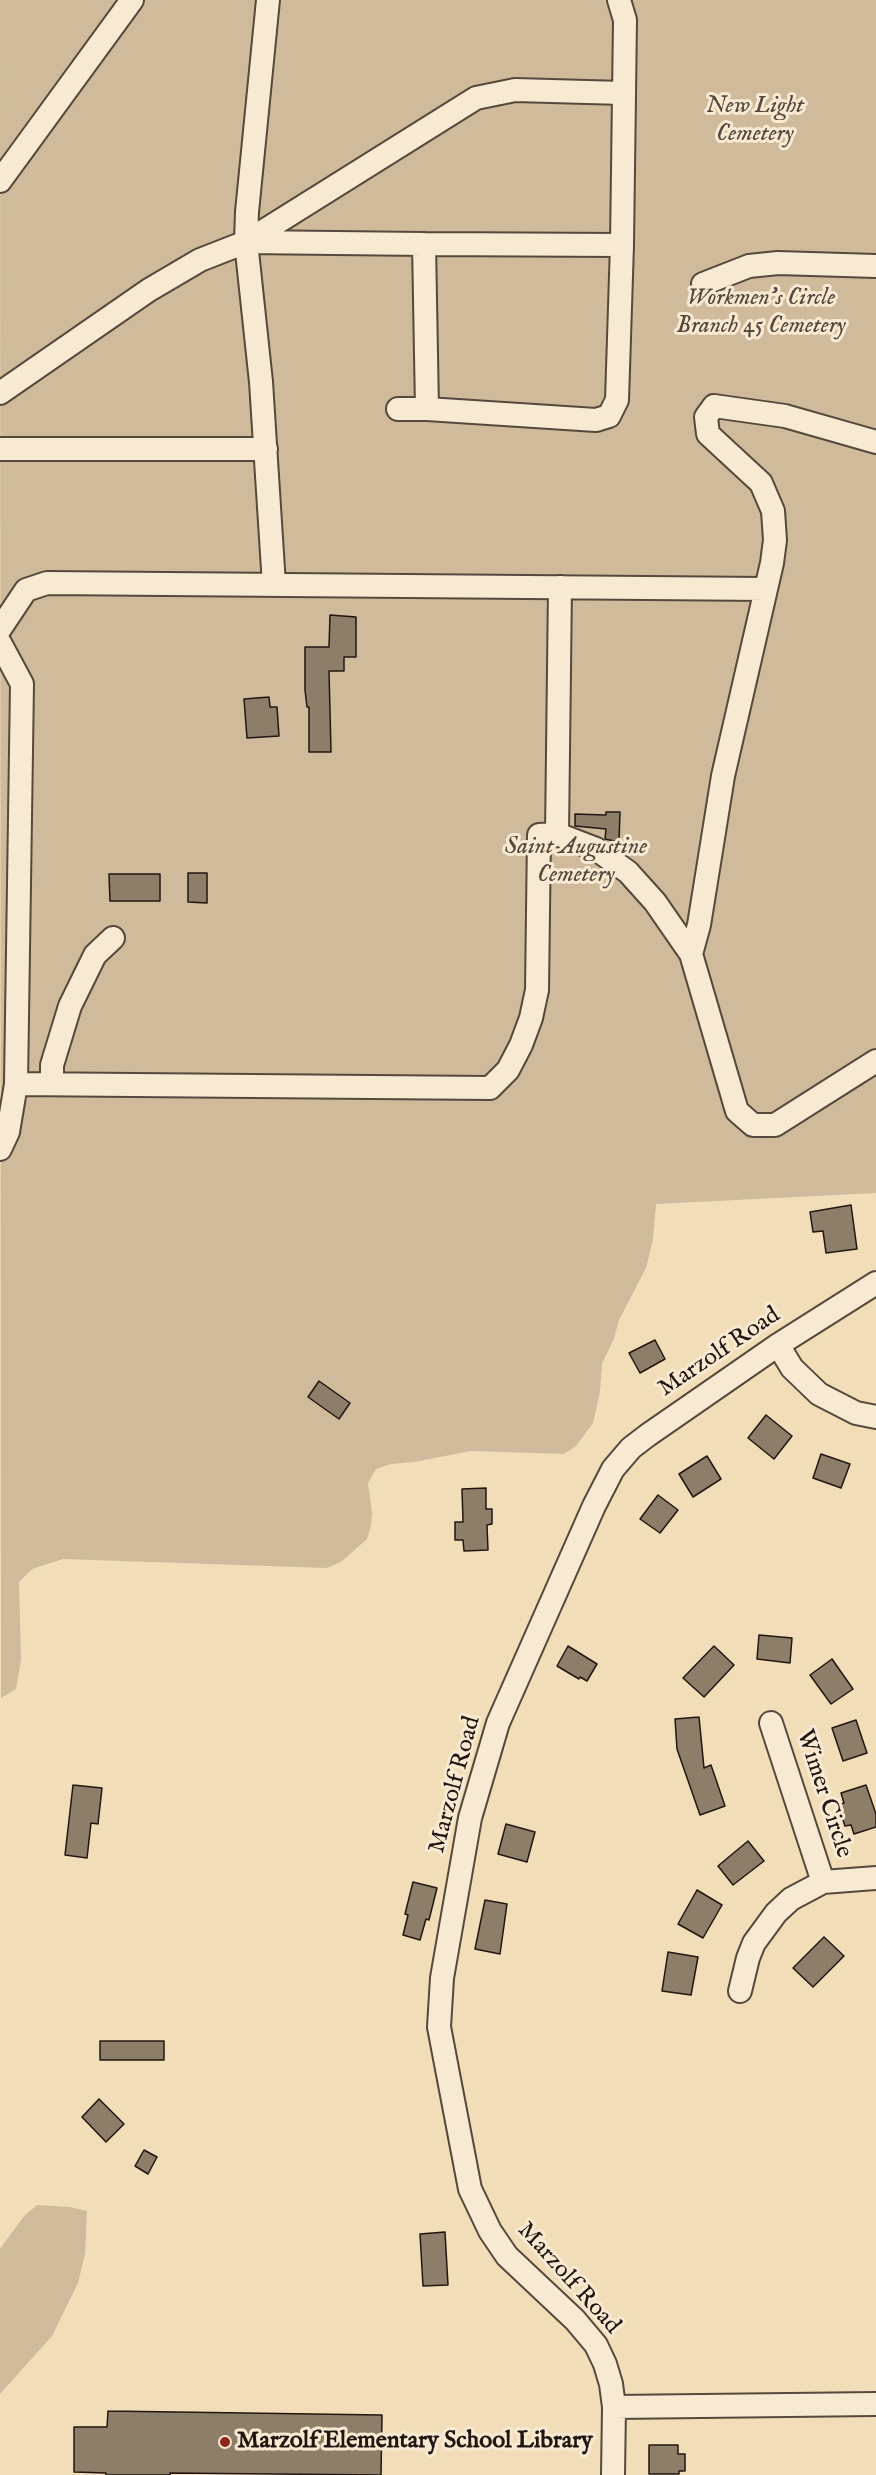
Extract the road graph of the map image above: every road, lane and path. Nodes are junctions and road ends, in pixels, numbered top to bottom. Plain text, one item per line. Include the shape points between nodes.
1 (132, 0) edge
2 (268, 0) edge
3 (620, 0) edge
4 (623, 93) junction
5 (0, 181) edge
6 (246, 242) junction
7 (424, 244) junction
8 (622, 244) junction
9 (876, 266) edge
10 (703, 284) dead end
11 (0, 393) edge
12 (398, 409) dead end
13 (427, 409) junction
14 (876, 442) edge
15 (0, 449) edge
16 (266, 449) junction
17 (274, 585) junction
18 (560, 587) junction
19 (766, 589) junction
20 (0, 629) edge
21 (0, 643) edge
22 (557, 834) junction
23 (113, 938) dead end
24 (690, 954) junction
25 (17, 1020) junction
26 (0, 1039) edge
27 (876, 1061) edge
28 (16, 1084) junction
29 (52, 1084) junction
30 (0, 1149) edge
31 (876, 1283) edge
32 (778, 1345) junction
33 (876, 1417) edge
34 (771, 1723) dead end
35 (876, 1878) edge
36 (823, 1882) junction
37 (740, 1991) dead end
38 (876, 2404) edge
39 (614, 2407) junction
40 (613, 2475) edge

1 - 5 street
2 - 6 street
3 - 4 street via 625,20
4 - 6 street via 515,90 476,98
4 - 8 street
6 - 7 street
6 - 11 street via 200,260 149,290
6 - 16 street
7 - 8 street
7 - 13 street
8 - 13 street via 617,400 609,416 596,420
9 - 10 street via 758,265
12 - 13 street
14 - 19 street via 784,416 714,406 706,417 708,434 761,483 773,511 776,540
15 - 16 street
16 - 17 street
17 - 18 street
17 - 20 street via 35,585 19,597
18 - 19 street
18 - 22 street
19 - 24 street via 723,776 699,925
21 - 25 street via 22,684
22 - 24 street via 596,849 628,872 655,902
22 - 29 street via 539,835 537,990 531,1018 508,1070 490,1088
23 - 29 street via 95,955 70,1006 52,1065
24 - 27 street via 737,1111 753,1125 775,1125
25 - 26 street
25 - 28 street
28 - 29 street
28 - 30 street via 8,1132
31 - 32 street, Marzolf Road
32 - 33 street via 792,1368 819,1394 856,1413
32 - 39 street, Marzolf Road via 631,1448 613,1469 498,1723 484,1764 470,1818 442,1978 439,2027 470,2189 477,2207 507,2256 596,2345 611,2384
34 - 36 street, Wimer Circle
35 - 36 street
36 - 37 street via 791,1899 765,1926 748,1958
38 - 39 street
39 - 40 street, Marzolf Road

